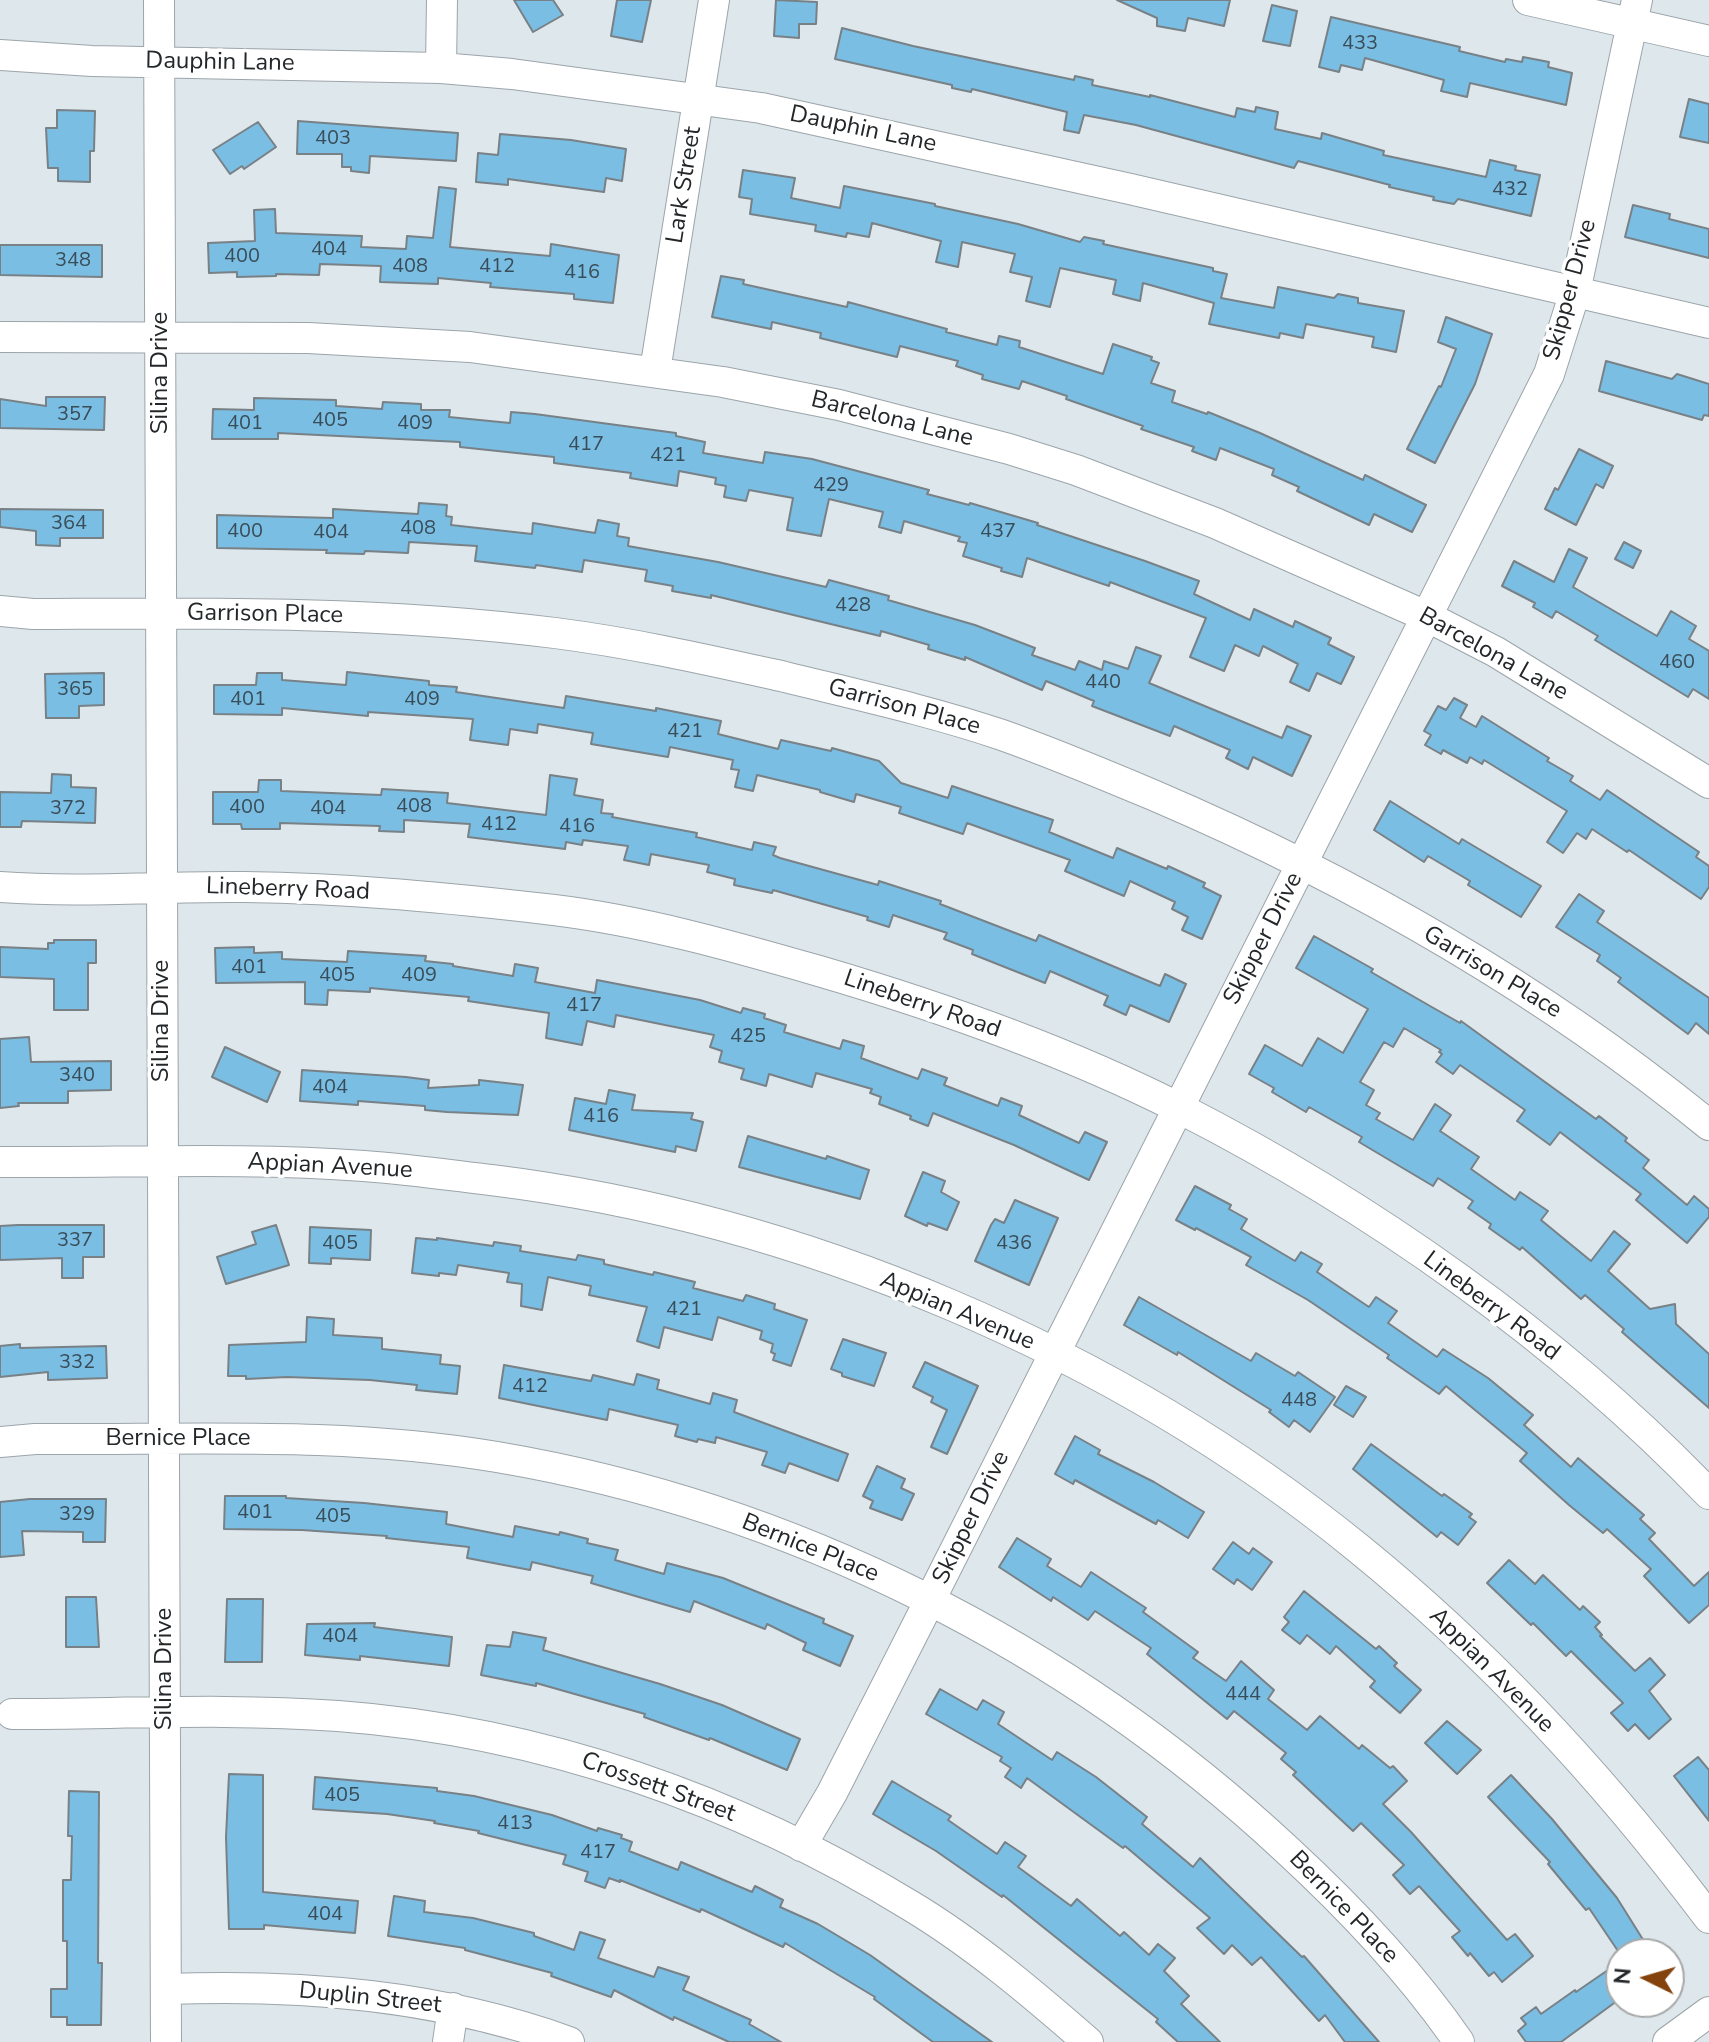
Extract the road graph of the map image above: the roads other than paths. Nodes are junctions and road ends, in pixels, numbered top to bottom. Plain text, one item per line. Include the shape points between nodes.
1 (159, 0) edge
2 (442, 0) edge
3 (714, 0) edge
4 (1528, 0) edge
5 (1634, 12) edge
6 (1709, 41) edge
7 (0, 55) edge
8 (159, 61) junction
9 (441, 68) junction
10 (699, 99) junction
11 (1575, 292) junction
12 (1709, 323) edge
13 (0, 337) edge
14 (161, 338) junction
15 (655, 371) junction
16 (0, 611) edge
17 (162, 613) junction
18 (1428, 617) junction
19 (1708, 782) edge
20 (1303, 864) junction
21 (0, 887) edge
22 (162, 887) junction
23 (1178, 1108) junction
24 (1709, 1125) edge
25 (0, 1162) edge
26 (162, 1163) junction
27 (1053, 1353) junction
28 (164, 1440) junction
29 (0, 1442) edge
30 (1709, 1494) edge
31 (930, 1600) junction
32 (12, 1714) dead end
33 (165, 1714) junction
34 (801, 1846) junction
35 (1709, 1918) edge
36 (166, 1989) junction
37 (453, 2008) junction
38 (1709, 2012) edge
39 (166, 2042) edge
40 (448, 2042) edge
41 (569, 2042) edge
42 (1088, 2042) edge
43 (1459, 2042) edge
44 (1668, 2042) edge

1 - 8 street, Silina Drive
2 - 9 street
3 - 10 street, Lark Street
4 - 5 street
5 - 6 street
5 - 11 street, Skipper Drive
7 - 8 street, Dauphin Lane
8 - 9 street, Dauphin Lane
8 - 14 street, Silina Drive
9 - 10 street, Dauphin Lane
10 - 11 street, Dauphin Lane via 1084,179
10 - 15 street, Lark Street
11 - 12 street, Dauphin Lane
11 - 18 street, Skipper Drive via 1549,374
13 - 14 street, Barcelona Lane
14 - 15 street, Barcelona Lane via 308,338 470,347
14 - 17 street, Silina Drive
15 - 18 street, Barcelona Lane via 839,405 1076,470 1215,523
16 - 17 street, Garrison Place
17 - 20 street, Garrison Place via 328,615 466,624 665,649 891,702 1004,736 1228,827
17 - 22 street, Silina Drive
18 - 19 street, Barcelona Lane via 1496,652
18 - 20 street, Skipper Drive
20 - 23 street, Skipper Drive
20 - 24 street, Garrison Place via 1520,988
21 - 22 street, Lineberry Road
22 - 23 street, Lineberry Road via 389,893 632,923 723,943 910,998 1076,1061
22 - 26 street, Silina Drive
23 - 27 street, Skipper Drive
23 - 30 street, Lineberry Road via 1332,1194 1433,1261 1615,1404
25 - 26 street, Appian Avenue
26 - 27 street, Appian Avenue via 362,1166 494,1180 676,1214 776,1241 907,1287
26 - 28 street, Silina Drive
27 - 31 street, Skipper Drive
27 - 35 street, Appian Avenue via 1193,1432 1369,1557 1521,1697 1596,1778
28 - 29 street, Bernice Place
28 - 31 street, Bernice Place via 316,1439 406,1445 584,1474 766,1529
28 - 33 street, Silina Drive
31 - 34 street, Skipper Drive
31 - 43 street, Bernice Place via 1085,1688 1250,1815 1381,1945
32 - 33 street, Crossett Street
33 - 34 street, Crossett Street via 339,1716 441,1728 542,1748 683,1793
33 - 36 street, Silina Drive
34 - 42 street, Crossett Street via 965,1942
36 - 37 street, Duplin Street via 316,1990
36 - 39 street, Silina Drive
37 - 40 street
37 - 41 street, Duplin Street
38 - 44 street

